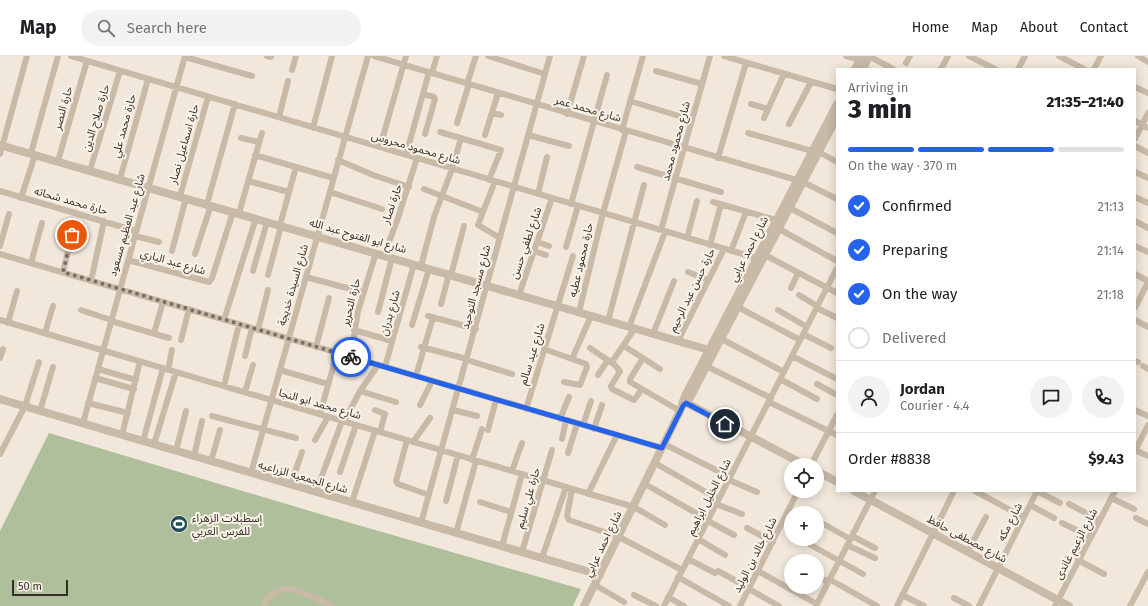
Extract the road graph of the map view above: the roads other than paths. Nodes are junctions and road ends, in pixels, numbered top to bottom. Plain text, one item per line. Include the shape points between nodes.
1 (27, 56) edge
2 (58, 56) edge
3 (71, 56) edge
4 (185, 56) edge
5 (296, 56) edge
6 (332, 56) edge
7 (368, 56) edge
8 (374, 56) edge
9 (406, 56) edge
10 (437, 56) edge
11 (476, 56) edge
12 (488, 56) edge
13 (550, 56) edge
14 (584, 56) edge
15 (643, 56) edge
16 (710, 56) edge
17 (724, 56) edge
18 (846, 56) edge
19 (869, 56) edge
20 (910, 56) edge
21 (948, 56) edge
22 (968, 56) edge
23 (1058, 56) edge
24 (1101, 56) edge
25 (1138, 56) edge
26 (1022, 57) edge
27 (861, 58) edge
28 (87, 61) junction
29 (746, 62) junction
30 (1148, 62) edge
31 (906, 63) dead end
32 (404, 65) junction
33 (856, 68) edge
34 (863, 68) edge
35 (891, 68) edge
36 (943, 68) edge
37 (992, 68) edge
38 (1018, 68) edge
39 (1082, 68) edge
40 (1095, 68) edge
41 (292, 70) dead end
42 (120, 71) junction
43 (656, 71) dead end
44 (430, 73) junction
45 (545, 74) junction
46 (784, 74) junction
47 (607, 75) dead end
48 (252, 76) dead end
49 (148, 79) junction
50 (288, 81) dead end
51 (811, 82) junction
52 (468, 84) junction
53 (702, 84) junction
54 (176, 87) junction
55 (1136, 87) edge
56 (836, 89) edge
57 (498, 93) junction
58 (1148, 93) edge
59 (423, 94) junction
60 (208, 96) junction
61 (630, 102) junction
62 (235, 104) junction
63 (536, 104) junction
64 (751, 104) dead end
65 (836, 106) edge
66 (768, 109) junction
67 (492, 113) junction
68 (1148, 113) edge
69 (567, 114) junction
70 (501, 115) dead end
71 (279, 117) junction
72 (764, 118) dead end
73 (692, 120) junction
74 (836, 120) edge
75 (594, 122) junction
76 (457, 123) dead end
77 (790, 124) dead end
78 (1145, 126) edge
79 (313, 128) junction
80 (624, 130) junction
81 (440, 132) dead end
82 (262, 133) dead end
83 (748, 133) dead end
84 (426, 134) dead end
85 (485, 135) dead end
86 (528, 135) junction
87 (345, 137) junction
88 (1136, 137) edge
89 (241, 138) dead end
90 (460, 138) junction
91 (259, 142) junction
92 (1, 145) edge
93 (569, 146) dead end
94 (380, 147) junction
95 (1136, 147) edge
96 (684, 148) junction
97 (815, 152) junction
98 (1148, 153) edge
99 (0, 154) edge
100 (33, 154) junction
101 (255, 155) junction
102 (406, 155) junction
103 (547, 157) dead end
104 (417, 158) junction
105 (718, 158) junction
106 (338, 160) junction
107 (58, 161) junction
108 (836, 162) edge
109 (296, 167) junction
110 (637, 168) dead end
111 (452, 169) junction
112 (90, 170) junction
113 (1136, 172) edge
114 (333, 178) junction
115 (1148, 178) edge
116 (120, 179) junction
117 (676, 179) junction
118 (492, 180) junction
119 (248, 181) junction
120 (800, 182) junction
121 (644, 185) dead end
122 (149, 187) junction
123 (409, 187) junction
124 (514, 187) junction
125 (424, 188) dead end
126 (0, 191) edge
127 (289, 192) junction
128 (330, 192) junction
129 (721, 192) dead end
130 (538, 194) junction
131 (442, 195) junction
132 (183, 197) junction
133 (1136, 197) edge
134 (22, 198) junction
135 (552, 198) junction
136 (836, 199) edge
137 (698, 201) dead end
138 (713, 202) dead end
139 (1148, 203) edge
140 (720, 204) junction
141 (209, 205) junction
142 (574, 205) junction
143 (790, 208) junction
144 (382, 209) dead end
145 (236, 212) junction
146 (483, 212) junction
147 (746, 212) junction
148 (603, 213) junction
149 (9, 214) dead end
150 (256, 218) junction
151 (776, 220) junction
152 (104, 221) junction
153 (42, 222) dead end
154 (267, 222) junction
155 (634, 222) junction
156 (1136, 222) edge
157 (281, 226) junction
158 (464, 226) dead end
159 (1148, 228) edge
160 (779, 229) junction
161 (663, 231) junction
162 (136, 233) junction
163 (836, 233) edge
164 (72, 235) dead end
165 (317, 236) junction
166 (500, 238) junction
167 (687, 238) junction
168 (159, 242) dead end
169 (537, 242) junction
170 (710, 245) junction
171 (0, 246) edge
172 (549, 246) dead end
173 (1136, 246) edge
174 (566, 247) dead end
175 (724, 249) junction
176 (172, 251) dead end
177 (534, 251) junction
178 (731, 251) junction
179 (1148, 252) edge
180 (0, 254) edge
181 (195, 254) dead end
182 (380, 254) junction
183 (546, 255) dead end
184 (766, 255) junction
185 (573, 256) dead end
186 (392, 258) junction
187 (756, 258) junction
188 (128, 260) junction
189 (836, 260) edge
190 (31, 263) junction
191 (421, 266) junction
192 (836, 270) edge
193 (253, 271) dead end
194 (63, 272) junction
195 (688, 272) dead end
196 (798, 273) junction
197 (268, 275) dead end
198 (450, 275) junction
199 (1136, 275) edge
200 (306, 278) junction
201 (708, 280) junction
202 (91, 281) junction
203 (674, 281) dead end
204 (1148, 282) edge
205 (487, 285) junction
206 (791, 288) dead end
207 (827, 288) junction
208 (120, 289) junction
209 (268, 290) dead end
210 (18, 291) dead end
211 (362, 292) junction
212 (836, 293) edge
213 (519, 294) junction
214 (799, 295) dead end
215 (329, 298) dead end
216 (163, 302) junction
217 (440, 304) dead end
218 (53, 306) dead end
219 (557, 306) junction
220 (735, 306) junction
221 (1136, 306) edge
222 (817, 307) junction
223 (81, 310) dead end
224 (189, 310) junction
225 (778, 310) dead end
226 (378, 312) dead end
227 (579, 312) junction
228 (591, 316) junction
229 (836, 317) edge
230 (0, 320) edge
231 (111, 320) junction
232 (224, 320) junction
233 (608, 320) junction
234 (1136, 321) edge
235 (8, 322) junction
236 (239, 324) junction
237 (412, 325) dead end
238 (807, 327) junction
239 (1148, 327) edge
240 (632, 328) junction
241 (255, 329) junction
242 (476, 329) junction
243 (354, 330) junction
244 (154, 333) junction
245 (45, 334) junction
246 (653, 334) junction
247 (803, 334) junction
248 (169, 338) dead end
249 (719, 338) junction
250 (288, 339) junction
251 (181, 340) dead end
252 (800, 340) junction
253 (392, 341) junction
254 (678, 341) junction
255 (624, 346) junction
256 (316, 347) junction
257 (423, 347) junction
258 (590, 348) dead end
259 (831, 348) dead end
260 (3, 349) dead end
261 (544, 349) junction
262 (103, 350) junction
263 (172, 350) dead end
264 (709, 350) junction
265 (337, 353) junction
266 (245, 356) dead end
267 (792, 356) junction
268 (351, 357) junction
269 (0, 358) edge
270 (643, 358) junction
271 (572, 359) junction
272 (467, 360) junction
273 (140, 361) junction
274 (39, 362) dead end
275 (610, 362) junction
276 (253, 364) dead end
277 (704, 365) junction
278 (382, 366) junction
279 (53, 367) dead end
280 (98, 369) junction
281 (166, 369) junction
282 (660, 369) dead end
283 (280, 370) junction
284 (176, 372) junction
285 (784, 372) junction
286 (512, 374) dead end
287 (598, 375) dead end
288 (416, 376) junction
289 (95, 378) junction
290 (836, 378) edge
291 (780, 379) junction
292 (136, 380) junction
293 (432, 381) junction
294 (564, 382) dead end
295 (328, 384) junction
296 (817, 384) dead end
297 (224, 386) junction
298 (134, 389) junction
299 (459, 389) junction
300 (642, 389) junction
301 (360, 391) junction
302 (245, 392) junction
303 (836, 395) edge
304 (569, 396) dead end
305 (0, 399) edge
306 (817, 399) dead end
307 (271, 400) junction
308 (496, 400) junction
309 (770, 400) junction
310 (591, 401) dead end
311 (396, 402) dead end
312 (88, 403) junction
313 (602, 405) dead end
314 (683, 405) junction
315 (25, 406) junction
316 (420, 406) dead end
317 (526, 409) junction
318 (375, 410) dead end
319 (453, 410) junction
320 (1136, 410) edge
321 (40, 411) junction
322 (186, 411) dead end
323 (128, 413) junction
324 (320, 414) junction
325 (212, 416) dead end
326 (477, 416) dead end
327 (1148, 416) edge
328 (328, 417) junction
329 (836, 417) edge
330 (430, 418) dead end
331 (202, 420) dead end
332 (563, 420) junction
333 (343, 421) junction
334 (82, 423) junction
335 (580, 424) junction
336 (356, 425) junction
337 (1148, 425) edge
338 (594, 428) junction
339 (220, 430) dead end
340 (263, 430) junction
341 (828, 431) junction
342 (377, 432) junction
343 (122, 435) junction
344 (617, 435) junction
345 (836, 435) edge
346 (750, 437) junction
347 (296, 438) dead end
348 (562, 439) dead end
349 (315, 440) dead end
350 (143, 441) junction
351 (410, 441) junction
352 (522, 443) dead end
353 (154, 444) junction
354 (2, 445) edge
355 (663, 446) junction
356 (1136, 448) edge
357 (441, 450) junction
358 (552, 450) dead end
359 (1136, 450) edge
360 (176, 451) junction
361 (302, 452) dead end
362 (568, 453) dead end
363 (0, 454) edge
364 (458, 455) junction
365 (194, 456) junction
366 (1148, 456) edge
367 (791, 458) edge
368 (814, 458) edge
369 (474, 460) junction
370 (211, 461) junction
371 (655, 463) junction
372 (512, 471) junction
373 (340, 472) dead end
374 (251, 473) junction
375 (522, 474) junction
376 (824, 476) edge
377 (730, 478) junction
378 (543, 480) junction
379 (836, 482) edge
380 (291, 484) junction
381 (645, 484) junction
382 (569, 488) junction
383 (316, 492) junction
384 (757, 492) dead end
385 (856, 492) edge
386 (874, 492) edge
387 (953, 492) edge
388 (977, 492) edge
389 (1036, 492) edge
390 (1039, 492) edge
391 (1114, 492) edge
392 (588, 494) junction
393 (429, 495) junction
394 (794, 498) edge
395 (1111, 498) junction
396 (870, 500) junction
397 (446, 501) dead end
398 (352, 502) junction
399 (480, 502) dead end
400 (717, 502) junction
401 (1060, 503) dead end
402 (1069, 504) dead end
403 (1030, 505) junction
404 (634, 507) junction
405 (1134, 509) dead end
406 (511, 512) junction
407 (742, 514) dead end
408 (986, 517) dead end
409 (1023, 517) junction
410 (1054, 518) dead end
411 (1136, 518) dead end
412 (708, 520) junction
413 (1099, 520) junction
414 (1062, 522) dead end
415 (421, 523) junction
416 (665, 524) dead end
417 (824, 524) edge
418 (1148, 524) edge
419 (747, 528) dead end
420 (456, 533) junction
421 (934, 533) junction
422 (734, 535) dead end
423 (619, 537) junction
424 (1091, 537) junction
425 (698, 540) junction
426 (850, 540) junction
427 (772, 542) junction
428 (502, 546) junction
429 (813, 546) edge
430 (875, 548) dead end
431 (968, 551) junction
432 (522, 552) junction
433 (725, 555) dead end
434 (542, 558) junction
435 (688, 558) junction
436 (875, 558) dead end
437 (1078, 560) junction
438 (839, 561) junction
439 (998, 568) junction
440 (682, 570) junction
441 (758, 571) junction
442 (1148, 572) edge
443 (863, 574) dead end
444 (1104, 574) dead end
445 (600, 575) junction
446 (678, 577) junction
447 (824, 578) edge
448 (829, 580) junction
449 (595, 585) junction
450 (749, 588) junction
451 (634, 594) dead end
452 (902, 595) junction
453 (668, 597) junction
454 (954, 598) dead end
455 (624, 602) dead end
456 (1056, 603) edge
457 (816, 605) edge
458 (263, 606) edge
459 (332, 606) edge
460 (585, 606) edge
461 (656, 606) edge
462 (664, 606) edge
463 (684, 606) edge
464 (729, 606) edge
465 (740, 606) edge
466 (779, 606) edge
467 (877, 606) edge
468 (897, 606) edge
469 (924, 606) edge
470 (969, 606) edge
471 (979, 606) edge
472 (1069, 606) edge
473 (1130, 606) edge

1 - 92 street
2 - 100 street
3 - 28 street, شارع محمود محروس
4 - 48 street
4 - 54 street, شارع عبد العظيم مسعود
5 - 41 street
6 - 79 street
7 - 87 street, شارع السيدة خديجة
8 - 32 street, شارع محمد عمر
9 - 32 street
10 - 44 street
11 - 52 street
12 - 45 street
13 - 45 street, شارع مسجد التوحيد
14 - 69 street
15 - 61 street, حارة محمود عطيه
16 - 53 street, شارع محمود محمد
17 - 29 street
18 - 27 street
19 - 34 street
19 - 35 street
20 - 31 street
21 - 36 street
22 - 37 street
23 - 39 street
24 - 40 street
25 - 30 street
26 - 38 street
27 - 33 street
28 - 42 street, شارع محمود محروس
28 - 107 street, حارة النصر
29 - 46 street
29 - 105 street
32 - 44 street, شارع محمد عمر
32 - 94 street
42 - 49 street, شارع محمود محروس
42 - 112 street, حارة صلاح الدين
43 - 53 street
44 - 52 street, شارع محمد عمر
44 - 59 street
45 - 63 street, شارع مسجد التوحيد
46 - 51 street
46 - 66 street
47 - 75 street
49 - 54 street, شارع محمود محروس
49 - 116 street, حارة محمد علي
50 - 71 street
51 - 56 street
51 - 77 street
52 - 57 street, شارع محمد عمر
52 - 76 street
53 - 73 street, شارع محمود محمد
54 - 60 street, شارع محمود محروس
54 - 122 street, شارع عبد العظيم مسعود
55 - 58 street
57 - 63 street, شارع محمد عمر
57 - 67 street
59 - 84 street via 434,96 435,99
59 - 102 street
60 - 62 street, شارع محمود محروس
60 - 132 street, حارة اسماعيل نصار
61 - 73 street
61 - 80 street, حارة محمود عطيه
62 - 71 street, شارع محمود محروس
62 - 141 street
63 - 69 street, شارع محمد عمر
63 - 86 street, شارع مسجد التوحيد
64 - 66 street
65 - 97 street, شارع احمد عرابي
66 - 72 street
67 - 70 street
67 - 85 street
68 - 78 street
69 - 75 street, شارع محمد عمر
71 - 79 street, شارع محمود محروس
73 - 96 street, شارع محمود محمد
74 - 97 street, شارع احمد عرابي
75 - 80 street, شارع محمد عمر
75 - 142 street
78 - 88 street
79 - 87 street, شارع محمود محروس
80 - 96 street, شارع محمد عمر
80 - 148 street, حارة محمود عطيه
81 - 90 street
82 - 91 street
83 - 97 street
86 - 93 street
86 - 124 street, شارع مسجد التوحيد
87 - 94 street, شارع محمود محروس
87 - 106 street, شارع السيدة خديجة
89 - 91 street
90 - 111 street
90 - 118 street via 501,150
91 - 101 street
92 - 99 street
92 - 100 street, شارع ابو الفتوح عبد الله
94 - 102 street, شارع محمود محروس
95 - 98 street
96 - 105 street, شارع محمد عمر
96 - 117 street, شارع محمود محمد
97 - 108 street
97 - 120 street, شارع احمد عرابي
100 - 107 street, شارع ابو الفتوح عبد الله
100 - 134 street
101 - 109 street
101 - 119 street
102 - 104 street, شارع محمود محروس
103 - 130 street
104 - 111 street, شارع محمود محروس
104 - 123 street, حارة نصار
105 - 120 street, شارع محمد عمر
106 - 114 street, شارع السيدة خديجة
106 - 123 street
107 - 112 street, شارع ابو الفتوح عبد الله
109 - 114 street
109 - 127 street
110 - 117 street
111 - 118 street, شارع محمود محروس
111 - 131 street
112 - 116 street, شارع ابو الفتوح عبد الله
113 - 115 street
114 - 128 street, شارع السيدة خديجة
116 - 122 street, شارع ابو الفتوح عبد الله
117 - 129 street
117 - 161 street, شارع محمود محمد
118 - 124 street, شارع محمود محروس
118 - 146 street
119 - 127 street
119 - 145 street
120 - 136 street, شارع محمد عمر
120 - 143 street, شارع احمد عرابي
120 - 151 street, شارع احمد عرابي
121 - 155 street
122 - 132 street, شارع ابو الفتوح عبد الله
122 - 162 street, شارع عبد العظيم مسعود
123 - 182 street, حارة نصار
124 - 130 street, شارع محمود محروس
124 - 166 street, شارع مسجد التوحيد
125 - 131 street
126 - 134 street, حارة محمد شحاته
127 - 157 street
128 - 144 street
128 - 165 street, شارع السيدة خديجة
130 - 135 street, شارع محمود محروس
131 - 146 street
131 - 191 street
132 - 141 street, شارع ابو الفتوح عبد الله
132 - 176 street, حارة اسماعيل نصار
133 - 139 street
134 - 152 street, حارة محمد شحاته
135 - 142 street, شارع محمود محروس
135 - 169 street, شارع لطفي حسن
137 - 167 street
138 - 140 street
140 - 147 street
140 - 170 street
141 - 145 street, شارع ابو الفتوح عبد الله
141 - 181 street
142 - 148 street, شارع محمود محروس
142 - 174 street
143 - 160 street, شارع احمد عرابي
143 - 163 street
145 - 150 street, شارع ابو الفتوح عبد الله
145 - 188 street, شارع عبد الباري via 209,282
146 - 166 street via 479,227
147 - 151 street
147 - 178 street
148 - 155 street, شارع محمود محروس
148 - 227 street, حارة محمود عطيه
149 - 171 street
150 - 154 street, شارع ابو الفتوح عبد الله
150 - 232 street
151 - 187 street, شارع احمد عرابي
152 - 162 street, حارة محمد شحاته
152 - 202 street
153 - 190 street
154 - 157 street, شارع ابو الفتوح عبد الله
154 - 193 street
155 - 161 street, شارع محمود محروس
155 - 233 street
156 - 159 street
157 - 165 street, شارع ابو الفتوح عبد الله
157 - 197 street
158 - 198 street
160 - 184 street, شارع احمد عرابي
160 - 189 street
161 - 167 street, شارع محمود محروس
161 - 240 street, شارع محمود محمد
162 - 168 street, حارة محمد شحاته
162 - 188 street, شارع عبد العظيم مسعود
164 - 194 street
165 - 182 street, شارع ابو الفتوح عبد الله
165 - 200 street, شارع السيدة خديجة
166 - 205 street, شارع مسجد التوحيد
167 - 170 street, شارع محمود محروس
169 - 172 street
169 - 177 street, شارع لطفي حسن
170 - 175 street, شارع محمود محروس
173 - 179 street
175 - 178 street, شارع محمود محروس
175 - 201 street, حارة حسن عبد الرحيم
177 - 183 street
177 - 213 street, شارع لطفي حسن
178 - 187 street, شارع محمود محروس
180 - 190 street
182 - 186 street, شارع ابو الفتوح عبد الله
182 - 211 street, حارة التحرير
184 - 196 street
184 - 220 street, شارع احمد عرابي
185 - 219 street, شارع عيد سالم
186 - 191 street, شارع ابو الفتوح عبد الله
186 - 226 street
187 - 220 street, شارع احمد عرابي
188 - 208 street, شارع عبد العظيم مسعود
190 - 194 street
191 - 198 street, شارع ابو الفتوح عبد الله
191 - 237 street
191 - 253 street, شارع بدران
192 - 207 street, شارع الخليل ابراهيم
194 - 202 street
195 - 201 street
196 - 206 street
196 - 207 street
198 - 205 street, شارع ابو الفتوح عبد الله
198 - 217 street
199 - 204 street
200 - 211 street
200 - 250 street, شارع السيدة خديجة
201 - 254 street, حارة حسن عبد الرحيم
202 - 208 street
203 - 246 street
204 - 221 street
205 - 213 street, شارع ابو الفتوح عبد الله
205 - 242 street, شارع مسجد التوحيد
207 - 212 street
207 - 222 street, شارع الخليل ابراهيم
208 - 216 street
208 - 231 street, شارع عبد العظيم مسعود
209 - 241 street
210 - 235 street
211 - 243 street, حارة التحرير
213 - 219 street, شارع ابو الفتوح عبد الله
214 - 222 street
215 - 256 street
216 - 224 street
216 - 244 street
218 - 245 street
219 - 227 street, شارع ابو الفتوح عبد الله
219 - 261 street, شارع عيد سالم
220 - 249 street, شارع احمد عرابي
220 - 252 street
222 - 229 street
222 - 238 street, شارع الخليل ابراهيم
223 - 231 street
224 - 232 street
224 - 251 street
225 - 238 street
227 - 228 street, شارع ابو الفتوح عبد الله
228 - 233 street, شارع ابو الفتوح عبد الله
228 - 271 street
230 - 235 street, شارع محمد ابو النجا
231 - 244 street
231 - 262 street, شارع عبد العظيم مسعود
232 - 236 street
233 - 240 street, شارع ابو الفتوح عبد الله
234 - 239 street
235 - 245 street, شارع محمد ابو النجا
236 - 241 street
236 - 297 street
238 - 247 street, شارع الخليل ابراهيم
240 - 246 street, شارع ابو الفتوح عبد الله
240 - 255 street, شارع محمود محمد
241 - 250 street
241 - 266 street
242 - 257 street via 430,317
242 - 272 street, شارع مسجد التوحيد
243 - 253 street
243 - 268 street, حارة التحرير
244 - 248 street
245 - 262 street, شارع محمد ابو النجا
246 - 254 street, شارع ابو الفتوح عبد الله
247 - 252 street, شارع الخليل ابراهيم
247 - 259 street
249 - 264 street, شارع احمد عرابي
249 - 277 street, شارع احمد عرابي
249 - 285 street
250 - 256 street
250 - 283 street, شارع السيدة خديجة
252 - 267 street, شارع الخليل ابراهيم
253 - 278 street, شارع بدران
254 - 264 street, شارع ابو الفتوح عبد الله
255 - 270 street
255 - 275 street, شارع محمود محمد
256 - 265 street
257 - 272 street
257 - 288 street
258 - 275 street
260 - 269 street
261 - 271 street
261 - 317 street, شارع عيد سالم
262 - 273 street, شارع محمد ابو النجا
262 - 280 street, شارع عبد العظيم مسعود
263 - 281 street
264 - 277 street, شارع احمد عرابي
265 - 268 street
265 - 295 street
267 - 285 street, شارع الخليل ابراهيم
267 - 290 street
268 - 278 street
270 - 282 street
270 - 300 street via 630,380
271 - 294 street via 587,367 580,386
272 - 286 street
272 - 299 street, شارع مسجد التوحيد
273 - 281 street, شارع محمد ابو النجا
273 - 292 street
274 - 315 street
275 - 287 street, شارع محمود محمد
275 - 300 street via 620,371 612,384 612,389 634,400
276 - 302 street
277 - 309 street
277 - 314 street, شارع احمد عرابي
278 - 288 street
278 - 301 street, شارع بدران
279 - 321 street
280 - 289 street, شارع عبد العظيم مسعود
280 - 292 street
281 - 284 street, شارع محمد ابو النجا
281 - 350 street
283 - 295 street
283 - 307 street, شارع السيدة خديجة
284 - 297 street, شارع محمد ابو النجا
284 - 353 street
285 - 291 street, شارع الخليل ابراهيم
288 - 293 street
289 - 298 street
289 - 312 street, شارع عبد العظيم مسعود
291 - 306 street
291 - 309 street, شارع الخليل ابراهيم
292 - 298 street
293 - 299 street
293 - 316 street
295 - 324 street
296 - 303 street
297 - 302 street, شارع محمد ابو النجا
298 - 323 street
299 - 308 street
299 - 319 street, شارع مسجد التوحيد
300 - 314 street
301 - 311 street
301 - 333 street, شارع بدران
302 - 307 street, شارع محمد ابو النجا
304 - 332 street
305 - 315 street, شارع الجمعيه الزراعيه
307 - 324 street, شارع محمد ابو النجا
307 - 340 street, شارع السيدة خديجة
308 - 317 street
308 - 369 street
309 - 341 street
309 - 346 street, شارع الخليل ابراهيم
310 - 335 street
312 - 323 street
312 - 334 street, شارع عبد العظيم مسعود
313 - 338 street
314 - 346 street
314 - 355 street, شارع احمد عرابي
315 - 321 street, شارع الجمعيه الزراعيه
315 - 354 street
317 - 332 street
318 - 342 street via 385,414
319 - 326 street
319 - 357 street, شارع مسجد التوحيد
320 - 327 street
321 - 334 street, شارع الجمعيه الزراعيه
322 - 360 street
323 - 343 street
324 - 328 street, شارع محمد ابو النجا
325 - 340 street
328 - 333 street, شارع محمد ابو النجا
328 - 349 street
329 - 341 street
330 - 351 street
331 - 365 street
332 - 335 street
332 - 348 street
333 - 336 street, شارع محمد ابو النجا
333 - 383 street, شارع بدران
334 - 343 street, شارع الجمعيه الزراعيه
335 - 338 street
335 - 362 street
336 - 342 street, شارع محمد ابو النجا
336 - 373 street
337 - 356 street
338 - 344 street
339 - 370 street
340 - 347 street
340 - 374 street, شارع السيدة خديجة
341 - 345 street
341 - 368 street
342 - 351 street, شارع محمد ابو النجا
342 - 398 street
343 - 350 street, شارع الجمعيه الزراعيه
344 - 355 street
344 - 392 street
346 - 367 street
346 - 377 street, شارع الخليل ابراهيم
350 - 353 street, شارع الجمعيه الزراعيه
351 - 357 street, شارع محمد ابو النجا
351 - 393 street via 396,481
352 - 372 street
353 - 360 street, شارع الجمعيه الزراعيه
354 - 363 street
355 - 371 street, شارع احمد عرابي
355 - 377 street
357 - 364 street, شارع محمد ابو النجا
357 - 393 street, شارع مسجد التوحيد
358 - 378 street, حارة علي سليم
359 - 366 street
360 - 365 street, شارع الجمعيه الزراعيه
361 - 380 street
364 - 369 street, شارع محمد ابو النجا
364 - 397 street
365 - 370 street, شارع الجمعيه الزراعيه
369 - 372 street, شارع محمد ابو النجا
369 - 420 street
370 - 374 street, شارع الجمعيه الزراعيه
371 - 381 street, شارع احمد عرابي
371 - 400 street
372 - 375 street, شارع محمد ابو النجا
374 - 380 street, شارع الجمعيه الزراعيه
375 - 378 street, شارع محمد ابو النجا
375 - 406 street
376 - 379 street
377 - 384 street
377 - 400 street, شارع الخليل ابراهيم
378 - 382 street, شارع محمد ابو النجا
378 - 432 street, حارة علي سليم
380 - 383 street, شارع الجمعيه الزراعيه
381 - 404 street, شارع احمد عرابي
381 - 412 street
382 - 392 street, شارع محمد ابو النجا
382 - 423 street via 569,520
382 - 434 street
383 - 398 street, شارع الجمعيه الزراعيه
385 - 396 street, شارع مصطفى حافظ
386 - 396 street
387 - 421 street
388 - 409 street
389 - 403 street, شارع مكه
390 - 401 street
391 - 395 street, شارع الزعيم غاندى
392 - 404 street, شارع محمد ابو النجا
393 - 415 street, شارع مسجد التوحيد
394 - 427 street, شارع خالد بن الوليد
395 - 405 street
395 - 413 street, شارع الزعيم غاندى
396 - 421 street, شارع مصطفى حافظ
396 - 426 street
398 - 415 street, شارع الجمعيه الزراعيه
399 - 406 street
400 - 407 street
400 - 412 street, شارع الخليل ابراهيم
402 - 413 street
403 - 409 street, شارع مكه
403 - 410 street
404 - 416 street, شارع محمد ابو النجا
404 - 423 street, شارع احمد عرابي
406 - 428 street
408 - 431 street
409 - 439 street, شارع مكه
411 - 418 street
412 - 422 street
412 - 425 street, شارع الخليل ابراهيم
413 - 424 street, شارع الزعيم غاندى
414 - 424 street
415 - 420 street, شارع الجمعيه الزراعيه
417 - 426 street
419 - 427 street
420 - 428 street, شارع الجمعيه الزراعيه
421 - 431 street, شارع مصطفى حافظ
421 - 452 street
423 - 440 street
423 - 445 street, شارع احمد عرابي
424 - 437 street, شارع الزعيم غاندى
425 - 433 street
425 - 435 street, شارع الخليل ابراهيم
426 - 430 street
426 - 436 street
426 - 438 street
427 - 441 street, شارع خالد بن الوليد
428 - 432 street, شارع الجمعيه الزراعيه
429 - 438 street
431 - 439 street, شارع مصطفى حافظ
432 - 434 street, شارع الجمعيه الزراعيه
434 - 445 street, شارع الجمعيه الزراعيه
435 - 440 street, شارع الخليل ابراهيم
435 - 450 street
437 - 444 street
437 - 456 street, شارع الزعيم غاندى
438 - 443 street
438 - 448 street
439 - 456 street, شارع مصطفى حافظ
439 - 471 street, شارع مكه
440 - 446 street, شارع الخليل ابراهيم
441 - 450 street, شارع خالد بن الوليد
441 - 457 street
442 - 473 street
445 - 449 street, شارع احمد عرابي
446 - 453 street, شارع الخليل ابراهيم
446 - 464 street
447 - 448 street
448 - 457 street
448 - 467 street
449 - 455 street
449 - 460 street, شارع احمد عرابي
450 - 465 street, شارع خالد بن الوليد
450 - 466 street
451 - 461 street
452 - 468 street
452 - 469 street
453 - 462 street, شارع الخليل ابراهيم
453 - 463 street
454 - 470 street
456 - 472 street, شارع مصطفى حافظ
458 - 459 street via 272,594 283,588 292,588

